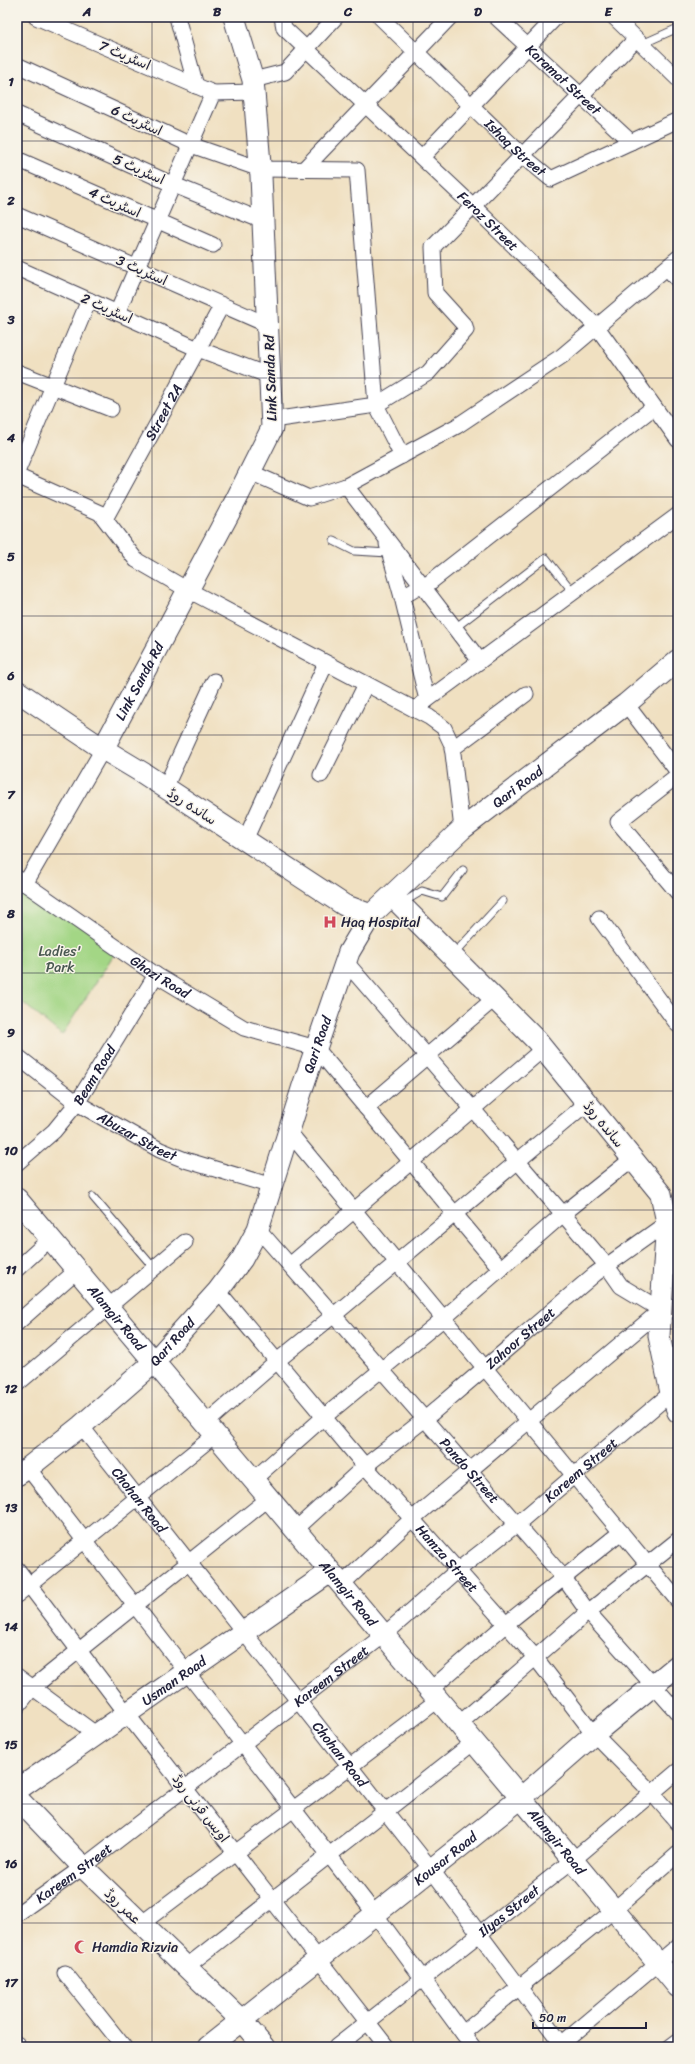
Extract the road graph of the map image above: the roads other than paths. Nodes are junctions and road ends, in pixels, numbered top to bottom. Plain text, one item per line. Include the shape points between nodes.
1 (234, 17) edge
2 (282, 17) edge
3 (336, 17) edge
4 (380, 17) edge
5 (450, 17) edge
6 (496, 17) edge
7 (556, 17) edge
8 (614, 17) edge
9 (39, 18) edge
10 (175, 18) edge
11 (678, 28) edge
12 (639, 42) junction
13 (528, 46) junction
14 (306, 48) junction
15 (416, 52) junction
16 (17, 65) edge
17 (678, 79) edge
18 (196, 86) junction
19 (254, 86) junction
20 (213, 93) junction
21 (581, 96) junction
22 (366, 105) junction
23 (471, 106) junction
24 (17, 114) edge
25 (678, 120) edge
26 (631, 142) junction
27 (190, 145) junction
28 (523, 156) junction
29 (422, 158) junction
30 (17, 159) edge
31 (260, 169) junction
32 (304, 169) junction
33 (174, 185) junction
34 (474, 207) junction
35 (17, 214) edge
36 (158, 221) junction
37 (263, 221) junction
38 (213, 246) dead end
39 (672, 263) edge
40 (17, 268) edge
41 (138, 268) junction
42 (678, 280) edge
43 (89, 300) junction
44 (222, 305) junction
45 (118, 313) junction
46 (268, 325) junction
47 (597, 327) junction
48 (198, 348) junction
49 (17, 372) edge
50 (270, 376) junction
51 (53, 386) junction
52 (376, 405) junction
53 (654, 407) junction
54 (111, 409) dead end
55 (272, 420) junction
56 (678, 440) edge
57 (402, 456) junction
58 (17, 472) edge
59 (250, 472) junction
60 (17, 476) edge
61 (346, 486) junction
62 (678, 515) edge
63 (105, 519) junction
64 (384, 536) junction
65 (334, 542) dead end
66 (389, 553) junction
67 (423, 586) junction
68 (188, 590) junction
69 (573, 592) junction
70 (402, 597) junction
71 (455, 628) junction
72 (678, 660) edge
73 (480, 661) junction
74 (326, 662) junction
75 (214, 681) dead end
76 (366, 684) junction
77 (17, 691) edge
78 (526, 694) dead end
79 (428, 700) junction
80 (626, 704) junction
81 (415, 709) junction
82 (103, 749) junction
83 (452, 749) junction
84 (678, 774) edge
85 (321, 775) dead end
86 (165, 788) junction
87 (462, 829) junction
88 (245, 840) junction
89 (464, 870) dead end
90 (21, 881) edge
91 (678, 893) edge
92 (396, 900) junction
93 (503, 901) dead end
94 (371, 915) junction
95 (599, 918) dead end
96 (452, 956) junction
97 (345, 962) junction
98 (156, 974) junction
99 (494, 998) junction
100 (678, 1025) edge
101 (316, 1048) junction
102 (543, 1049) junction
103 (17, 1056) edge
104 (427, 1056) junction
105 (77, 1103) junction
106 (586, 1103) junction
107 (366, 1108) junction
108 (473, 1109) junction
109 (289, 1132) junction
110 (632, 1159) junction
111 (518, 1161) junction
112 (411, 1162) junction
113 (17, 1163) edge
114 (272, 1186) junction
115 (93, 1197) dead end
116 (17, 1200) edge
117 (354, 1211) junction
118 (455, 1214) junction
119 (563, 1214) junction
120 (672, 1218) edge
121 (258, 1229) junction
122 (50, 1239) junction
123 (185, 1242) dead end
124 (397, 1262) junction
125 (290, 1265) junction
126 (607, 1266) junction
127 (153, 1267) junction
128 (500, 1268) junction
129 (17, 1269) edge
130 (76, 1271) junction
131 (218, 1290) junction
132 (107, 1308) junction
133 (661, 1310) junction
134 (334, 1315) junction
135 (444, 1318) junction
136 (17, 1323) edge
137 (671, 1356) edge
138 (277, 1360) junction
139 (153, 1363) junction
140 (485, 1368) junction
141 (382, 1370) junction
142 (17, 1384) edge
143 (675, 1403) edge
144 (324, 1417) junction
145 (424, 1419) junction
146 (528, 1420) junction
147 (81, 1426) junction
148 (210, 1430) junction
149 (365, 1466) junction
150 (470, 1471) junction
151 (22, 1472) edge
152 (574, 1475) junction
153 (253, 1480) junction
154 (138, 1497) junction
155 (268, 1499) junction
156 (412, 1519) junction
157 (517, 1524) junction
158 (295, 1530) junction
159 (621, 1532) junction
160 (678, 1540) edge
161 (84, 1541) junction
162 (190, 1562) junction
163 (648, 1565) junction
164 (17, 1569) edge
165 (458, 1570) junction
166 (564, 1578) junction
167 (336, 1579) junction
168 (29, 1585) junction
169 (17, 1595) edge
170 (678, 1601) edge
171 (135, 1605) junction
172 (588, 1612) junction
173 (506, 1624) junction
174 (245, 1632) junction
175 (384, 1635) junction
176 (79, 1650) junction
177 (535, 1657) junction
178 (678, 1666) edge
179 (187, 1672) junction
180 (17, 1676) edge
181 (654, 1685) junction
182 (32, 1688) junction
183 (434, 1695) junction
184 (299, 1700) junction
185 (17, 1707) edge
186 (678, 1713) edge
187 (127, 1714) junction
188 (459, 1724) junction
189 (594, 1734) junction
190 (97, 1735) junction
191 (474, 1742) junction
192 (243, 1744) junction
193 (350, 1766) junction
194 (678, 1771) edge
195 (185, 1788) junction
196 (17, 1790) edge
197 (652, 1793) junction
198 (17, 1798) edge
199 (521, 1798) junction
200 (294, 1809) junction
201 (386, 1811) junction
202 (678, 1823) edge
203 (236, 1853) junction
204 (678, 1854) edge
205 (329, 1856) junction
206 (573, 1860) junction
207 (83, 1867) junction
208 (431, 1869) junction
209 (273, 1900) junction
210 (19, 1908) edge
211 (614, 1910) junction
212 (374, 1914) junction
213 (141, 1924) junction
214 (479, 1934) junction
215 (678, 1946) edge
216 (319, 1958) junction
217 (658, 1963) junction
218 (186, 1967) junction
219 (65, 1973) dead end
220 (423, 1979) junction
221 (678, 1987) edge
222 (518, 1988) junction
223 (241, 2020) junction
224 (368, 2022) junction
225 (463, 2032) junction
226 (678, 2041) edge
227 (17, 2044) edge
228 (562, 2046) edge
229 (19, 2047) edge
230 (124, 2047) edge
231 (208, 2047) edge
232 (264, 2047) edge
233 (336, 2047) edge
234 (386, 2047) edge
235 (474, 2047) edge
236 (670, 2047) edge

1 - 19 street, Link Sanda Rd
2 - 14 street, Feroz Street via 284,28
3 - 14 street
4 - 15 street, Ishaq Street
5 - 15 street
6 - 13 street, Karamat Street
7 - 13 street
8 - 12 street
9 - 18 street, اسٹریٹ 7
10 - 18 street
11 - 12 lane
12 - 17 street
12 - 21 street
13 - 21 street, Karamat Street
13 - 23 street
14 - 19 street via 285,72
14 - 22 street, Feroz Street
15 - 22 street
15 - 23 street, Ishaq Street
16 - 27 street, اسٹریٹ 6
18 - 20 street, اسٹریٹ 7
19 - 20 street
19 - 31 street, Link Sanda Rd
20 - 27 street
21 - 26 street, Karamat Street
21 - 28 street
22 - 29 street, Feroz Street
22 - 32 street
23 - 28 street, Ishaq Street
23 - 29 street
24 - 33 street, اسٹریٹ 5
25 - 26 street, Ishaq Street
26 - 28 street, Ishaq Street via 551,180
27 - 31 street, اسٹریٹ 6
27 - 33 street
28 - 34 street
29 - 34 street, Feroz Street
30 - 36 street, اسٹریٹ 4
31 - 32 street, اسٹریٹ 6
31 - 37 street, Link Sanda Rd
32 - 52 street, اسٹریٹ 6 via 357,170
33 - 36 street
33 - 37 street, اسٹریٹ 5
34 - 47 street, Feroz Street
34 - 52 street via 433,247 435,293 465,326 465,334 428,373
35 - 41 street, اسٹریٹ 3
36 - 38 street, اسٹریٹ 4
36 - 41 street
37 - 46 street, Link Sanda Rd
39 - 42 street
39 - 47 street
40 - 43 street, اسٹریٹ 2
41 - 44 street, اسٹریٹ 3
41 - 45 street
43 - 45 street, اسٹریٹ 2
43 - 51 street
44 - 46 street, اسٹریٹ 3
44 - 48 street, Street 2A
45 - 48 street, اسٹریٹ 2
46 - 50 street, Link Sanda Rd
47 - 53 street, Feroz Street
47 - 57 street via 562,356 457,426
48 - 50 street, اسٹریٹ 2
48 - 63 street, Street 2A
49 - 51 street
50 - 55 street, Link Sanda Rd
51 - 54 street
51 - 58 street
52 - 55 street
52 - 57 street
53 - 56 street, Feroz Street
53 - 67 street
55 - 59 street, Link Sanda Rd via 272,428
57 - 61 street
59 - 61 street via 309,498
59 - 68 street, Link Sanda Rd
60 - 63 street via 100,513
61 - 64 street
62 - 69 street
63 - 68 street via 136,560
64 - 66 street
64 - 67 street
65 - 66 lane via 354,550
66 - 70 street
67 - 70 street
67 - 71 street
68 - 74 street
68 - 82 street, Link Sanda Rd
69 - 71 lane via 546,558
69 - 73 street
70 - 79 street
71 - 73 street
72 - 80 street, Qari Road
73 - 79 street
74 - 76 street
74 - 88 street
75 - 86 street
76 - 81 street
76 - 85 street
77 - 82 street, ساندہ روڈ
78 - 83 street
79 - 81 street
80 - 84 street
80 - 87 street, Qari Road
81 - 83 street via 444,728
82 - 86 street, ساندہ روڈ
82 - 90 street
83 - 87 street
84 - 91 street via 618,822
86 - 88 street, ساندہ روڈ
87 - 92 street, Qari Road
88 - 94 street, ساندہ روڈ via 344,905
89 - 92 lane via 442,896 422,891
90 - 98 street, Ghazi Road
92 - 94 street, Qari Road
92 - 96 street, ساندہ روڈ
93 - 96 lane
94 - 97 street, Qari Road
95 - 100 street
96 - 99 street, ساندہ روڈ
97 - 101 street, Qari Road
97 - 104 street
98 - 101 street, Ghazi Road via 244,1028
98 - 105 street, Beam Road
99 - 102 street, ساندہ روڈ
99 - 104 street
101 - 107 street
101 - 109 street, Qari Road
102 - 106 street, ساندہ روڈ
102 - 108 street
103 - 105 street, Abuzar Street
104 - 107 street
104 - 108 street
105 - 113 street, Beam Road via 54,1131
105 - 114 street, Abuzar Street via 160,1150
106 - 110 street, ساندہ روڈ
106 - 111 street
107 - 112 street
108 - 111 street
108 - 112 street
109 - 114 street, Qari Road
109 - 117 street
110 - 119 street
110 - 120 street, ساندہ روڈ via 661,1194
111 - 118 street
111 - 119 street
112 - 117 street
112 - 118 street
114 - 121 street, Qari Road
115 - 127 lane
116 - 122 street, Alamgir Road
117 - 124 street
117 - 125 street
118 - 124 street
118 - 128 street
119 - 126 street
119 - 128 street
120 - 126 street, Zahoor Street
120 - 133 street, ساندہ روڈ
121 - 125 street, Pando Street
121 - 131 street, Qari Road via 242,1259
122 - 129 street
122 - 130 street, Alamgir Road
123 - 127 street
124 - 134 street
124 - 135 street
125 - 134 street, Pando Street
126 - 133 street via 621,1286
126 - 140 street, Zahoor Street
127 - 132 street
128 - 135 street
130 - 132 street, Alamgir Road
130 - 136 street
131 - 138 street, Hamza Street
131 - 139 street, Qari Road
132 - 139 street, Alamgir Road
132 - 142 street
133 - 137 street, ساندہ روڈ via 659,1336
133 - 146 street
134 - 138 street
134 - 141 street, Pando Street
135 - 140 street
135 - 141 street
137 - 143 street, ساندہ روڈ
138 - 144 street, Hamza Street
138 - 148 street
139 - 147 street, Qari Road
139 - 148 street, Alamgir Road
140 - 145 street, Zahoor Street
140 - 146 street
141 - 144 street
141 - 145 street, Pando Street
143 - 152 street, Kareem Street
144 - 149 street, Hamza Street
144 - 153 street
145 - 149 street, Zahoor Street
145 - 150 street, Pando Street
146 - 150 street
146 - 152 street
147 - 151 street, Qari Road
147 - 154 street, Chohan Road
148 - 153 street, Alamgir Road
148 - 154 street
149 - 156 street, Hamza Street
149 - 158 street, Zahoor Street
150 - 156 street
150 - 157 street, Pando Street
151 - 161 street
152 - 157 street, Kareem Street
152 - 159 street
153 - 155 street, Alamgir Road
154 - 161 street
154 - 162 street, Chohan Road
155 - 158 street, Alamgir Road
155 - 162 street
156 - 165 street, Hamza Street
156 - 167 street
157 - 165 street, Kareem Street
157 - 166 street, Pando Street
158 - 167 street, Alamgir Road
159 - 163 street
159 - 166 street
160 - 163 street
161 - 168 street
161 - 171 street
162 - 171 street
162 - 174 street, Chohan Road
163 - 170 street
163 - 172 street
164 - 168 street, اویس قرنی روڈ
165 - 173 street, Hamza Street
165 - 175 street, Kareem Street
166 - 172 street, Pando Street
166 - 173 street
167 - 174 street, Usman Road
167 - 175 street, Alamgir Road
168 - 169 street
168 - 176 street, اویس قرنی روڈ
171 - 176 street
171 - 179 street
172 - 177 street
172 - 181 street, Pando Street
173 - 177 street, Hamza Street
173 - 183 street
174 - 179 street, Usman Road
174 - 184 street, Chohan Road
175 - 183 street, Alamgir Road
175 - 184 street, Kareem Street
176 - 182 street
176 - 187 street, اویس قرنی روڈ
177 - 188 street
177 - 189 street, Hamza Street
178 - 181 street, Kousar Road
179 - 187 street, Usman Road
179 - 192 street
180 - 182 street
181 - 186 street, Pando Street
181 - 189 street, Kousar Road
182 - 185 street
182 - 190 street
183 - 188 street, Alamgir Road
183 - 193 street
184 - 192 street, Kareem Street
184 - 193 street, Chohan Road
187 - 190 street, Usman Road
187 - 195 street, اویس قرنی روڈ
188 - 191 street, Alamgir Road
189 - 197 street, Hamza Street
189 - 199 street, Kousar Road
190 - 196 street, Usman Road
191 - 199 street, Alamgir Road
191 - 201 street
192 - 195 street, Kareem Street
192 - 200 street
193 - 200 street
193 - 201 street, Chohan Road
194 - 197 street, Ilyas Street
195 - 203 street, اویس قرنی روڈ
195 - 207 street, Kareem Street
197 - 202 street, Hamza Street
197 - 206 street, Ilyas Street
198 - 207 street, عمر روڈ
199 - 206 street, Alamgir Road
199 - 208 street, Kousar Road
200 - 203 street
200 - 205 street
201 - 205 street
201 - 208 street, Chohan Road
203 - 209 street, اویس قرنی روڈ
203 - 213 street
204 - 211 street
205 - 209 street
205 - 212 street
206 - 211 street, Alamgir Road
206 - 214 street, Ilyas Street
207 - 210 street, Kareem Street
207 - 213 street, عمر روڈ
208 - 212 street, Kousar Road
208 - 214 street, Chohan Road
209 - 216 street, اویس قرنی روڈ
209 - 218 street
211 - 217 street, Alamgir Road
211 - 222 street
212 - 216 street, Kousar Road
212 - 220 street
213 - 218 street, عمر روڈ
214 - 220 street, Ilyas Street
214 - 222 street, Chohan Road
215 - 217 street
216 - 223 street, Kousar Road
216 - 224 street, اویس قرنی روڈ
217 - 221 street, Alamgir Road
217 - 228 street
218 - 223 street, عمر روڈ
219 - 230 street
220 - 224 street, Ilyas Street
220 - 225 street
222 - 225 street
222 - 228 street, Chohan Road
223 - 231 street, Kousar Road
223 - 232 street, عمر روڈ
224 - 233 street, Ilyas Street
224 - 234 street, اویس قرنی روڈ
225 - 235 street
226 - 236 street
227 - 229 street

